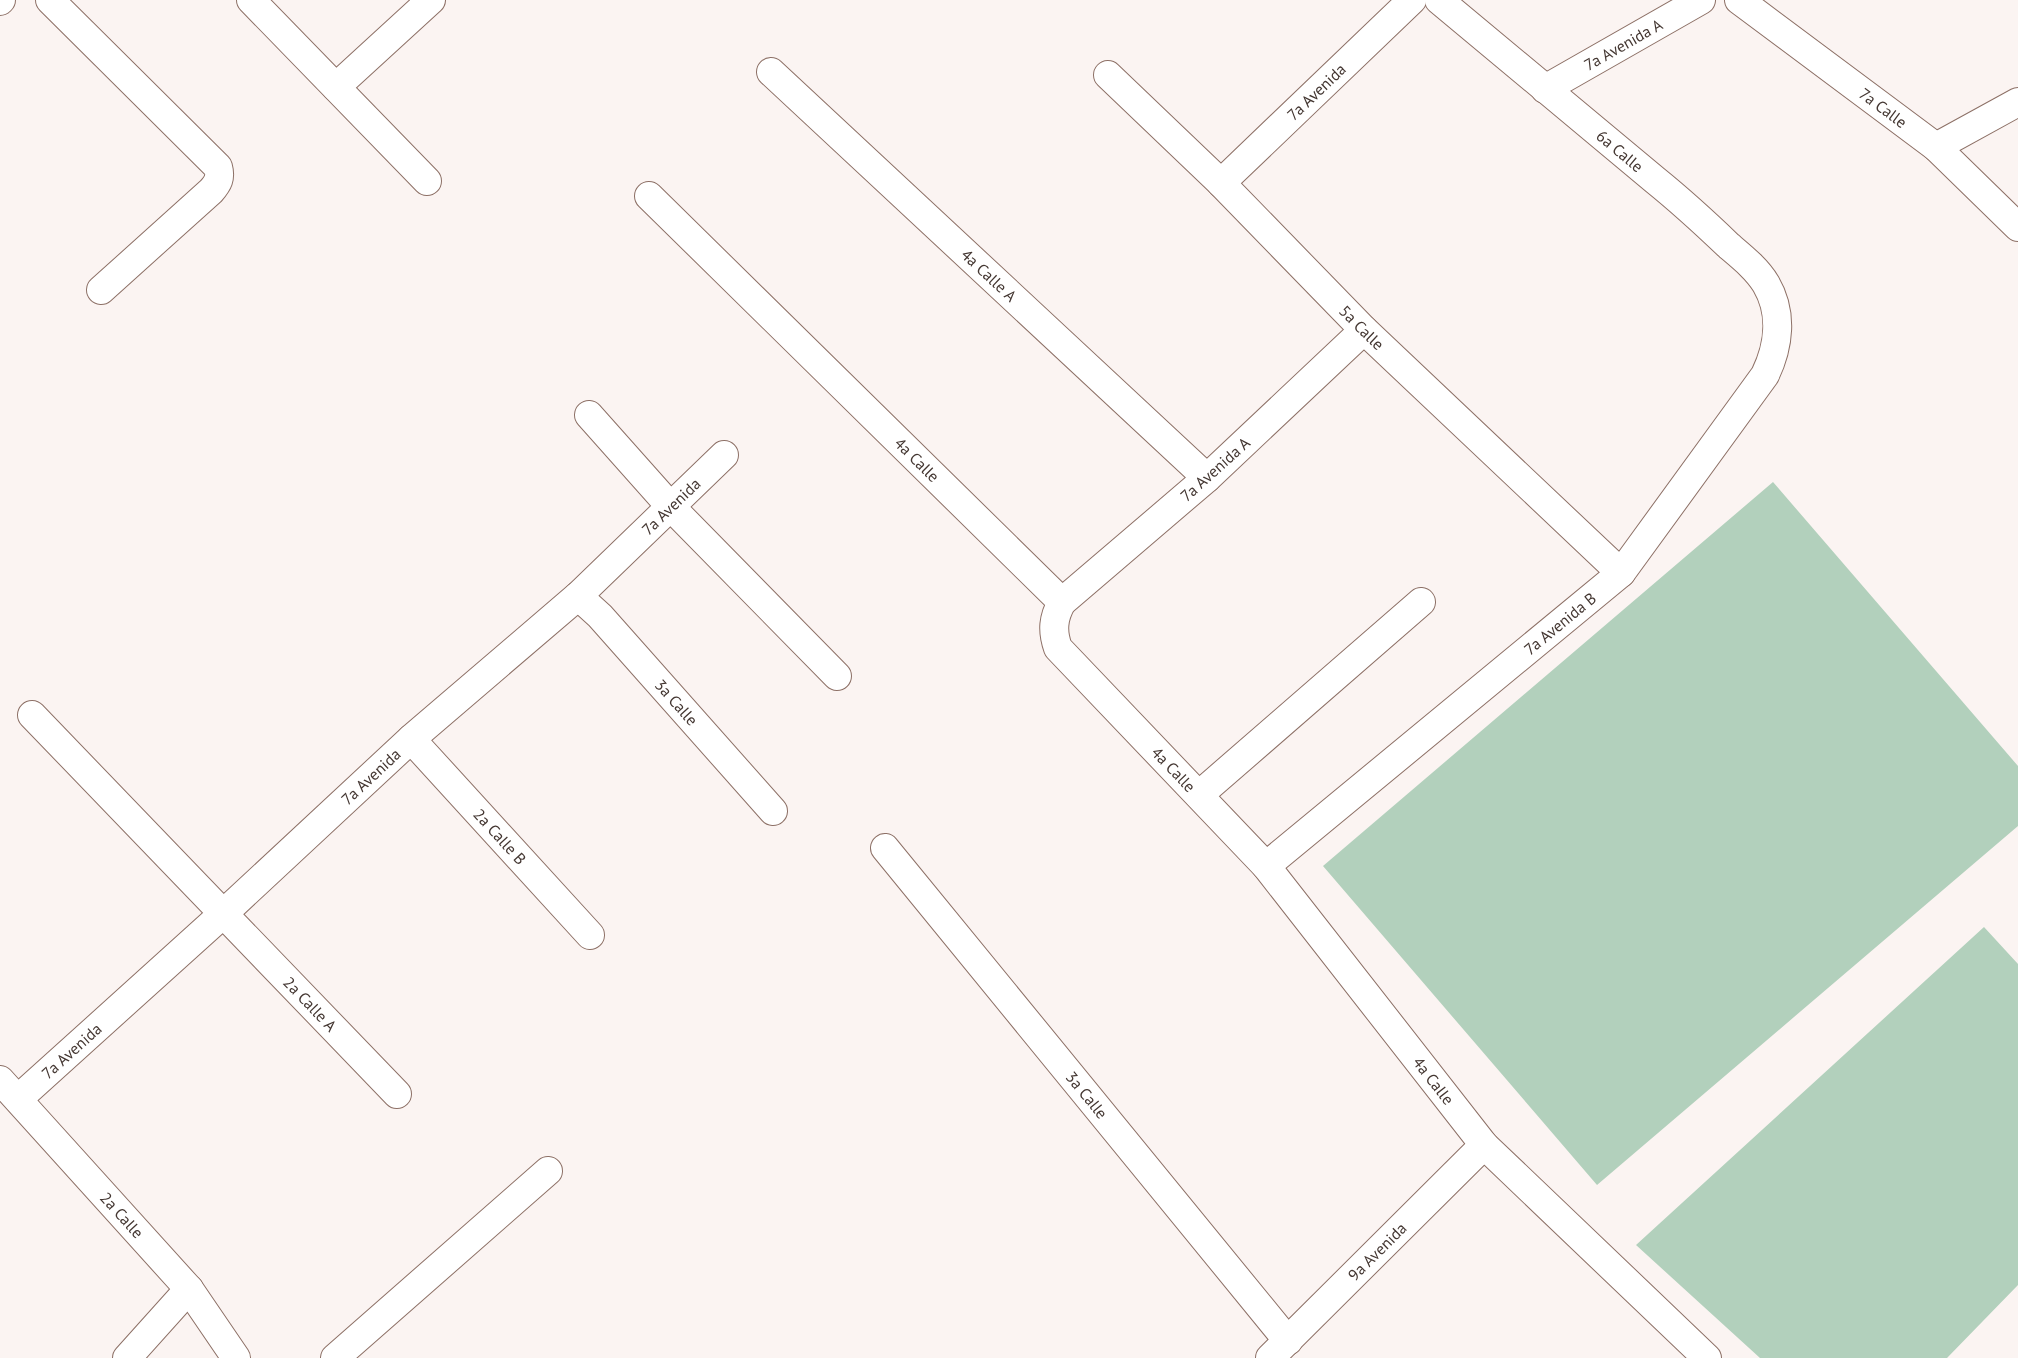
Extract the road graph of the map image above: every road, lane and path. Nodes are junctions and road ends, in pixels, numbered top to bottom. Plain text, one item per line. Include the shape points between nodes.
1 (50, 0) edge
2 (251, 0) edge
3 (430, 0) edge
4 (1412, 0) edge
5 (1439, 0) edge
6 (1701, 0) edge
7 (1739, 0) edge
8 (771, 72) dead end
9 (1108, 75) dead end
10 (336, 87) junction
11 (1545, 89) junction
12 (2018, 102) edge
13 (1936, 147) junction
14 (428, 181) dead end
15 (1221, 183) junction
16 (649, 196) dead end
17 (2018, 228) edge
18 (101, 290) dead end
19 (1778, 320) joint
20 (1364, 330) junction
21 (589, 415) dead end
22 (724, 455) dead end
23 (1207, 478) junction
24 (670, 506) junction
25 (1621, 573) junction
26 (578, 596) junction
27 (1062, 602) junction
28 (1421, 602) dead end
29 (837, 676) dead end
30 (32, 715) dead end
31 (411, 739) junction
32 (1199, 795) junction
33 (773, 811) dead end
34 (885, 848) dead end
35 (1266, 866) junction
36 (224, 913) junction
37 (590, 935) dead end
38 (9, 1089) edge
39 (397, 1094) dead end
40 (1484, 1145) junction
41 (548, 1171) dead end
42 (189, 1289) junction
43 (1279, 1349) edge
44 (127, 1358) edge
45 (236, 1358) edge
46 (334, 1358) edge
47 (1707, 1358) edge

1 - 18 street via 218,167 220,175 211,191
2 - 10 street
3 - 10 street
4 - 15 street, 7a Avenida
5 - 11 street, 6a Calle
6 - 11 street, 7a Avenida A
7 - 13 street, 7a Calle
8 - 23 street, 4a Calle A
9 - 15 street, 5a Calle
10 - 14 street
11 - 19 street, 6a Calle via 1691,210 1755,269 1766,284
12 - 13 street
13 - 17 street, 7a Calle
15 - 20 street, 5a Calle
16 - 27 street, 4a Calle
19 - 25 street, 7a Avenida B via 1778,339 1765,375
20 - 23 street, 7a Avenida A
20 - 25 street, 5a Calle
21 - 24 street
22 - 24 street, 7a Avenida
23 - 27 street, 7a Avenida A
24 - 26 street, 7a Avenida
24 - 29 street
25 - 35 street, 7a Avenida B
26 - 31 street, 7a Avenida
26 - 33 street, 3a Calle via 600,616
27 - 32 street, 4a Calle via 1054,620 1058,648
28 - 32 street
30 - 36 street, 2a Calle A
31 - 36 street, 7a Avenida
31 - 37 street, 2a Calle B
32 - 35 street, 4a Calle
34 - 43 street, 3a Calle
35 - 40 street, 4a Calle
36 - 38 street, 7a Avenida
36 - 39 street, 2a Calle A
38 - 42 street, 2a Calle
40 - 43 street, 9a Avenida
40 - 47 street, 4a Calle
41 - 46 street
42 - 44 street
42 - 45 street, 2a Calle

